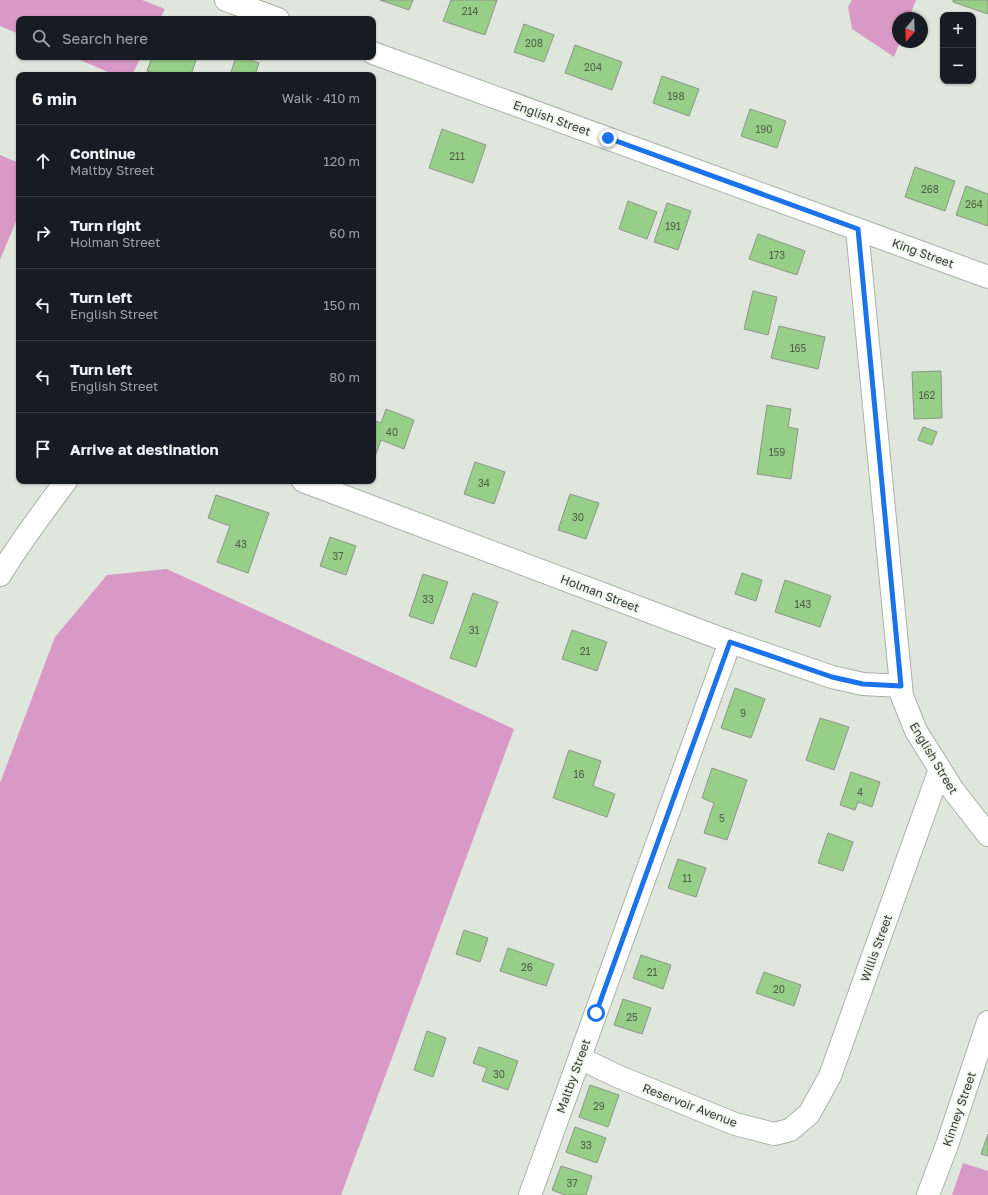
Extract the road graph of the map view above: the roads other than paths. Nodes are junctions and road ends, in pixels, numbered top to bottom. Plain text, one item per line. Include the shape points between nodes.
1 (226, 0) edge
2 (270, 16) edge
3 (376, 54) edge
4 (858, 229) junction
5 (988, 277) edge
6 (64, 484) edge
7 (311, 484) edge
8 (0, 575) edge
9 (730, 642) junction
10 (901, 686) junction
11 (940, 769) junction
12 (988, 835) edge
13 (988, 1022) edge
14 (580, 1058) junction
15 (802, 1120) joint
16 (530, 1195) edge
17 (928, 1195) edge

1 - 2 street
3 - 4 street, English Street
4 - 5 street, King Street
4 - 10 street, English Street
6 - 8 street
7 - 9 street, Holman Street
9 - 10 street, Holman Street via 832,677 863,684
9 - 14 street, Maltby Street
10 - 11 street, English Street via 902,696 916,731
11 - 12 street, English Street
11 - 15 street, Willis Street via 830,1076 809,1114
13 - 17 street, Kinney Street
14 - 15 street, Reservoir Avenue via 617,1076 735,1124 774,1134 790,1130
14 - 16 street, Maltby Street

